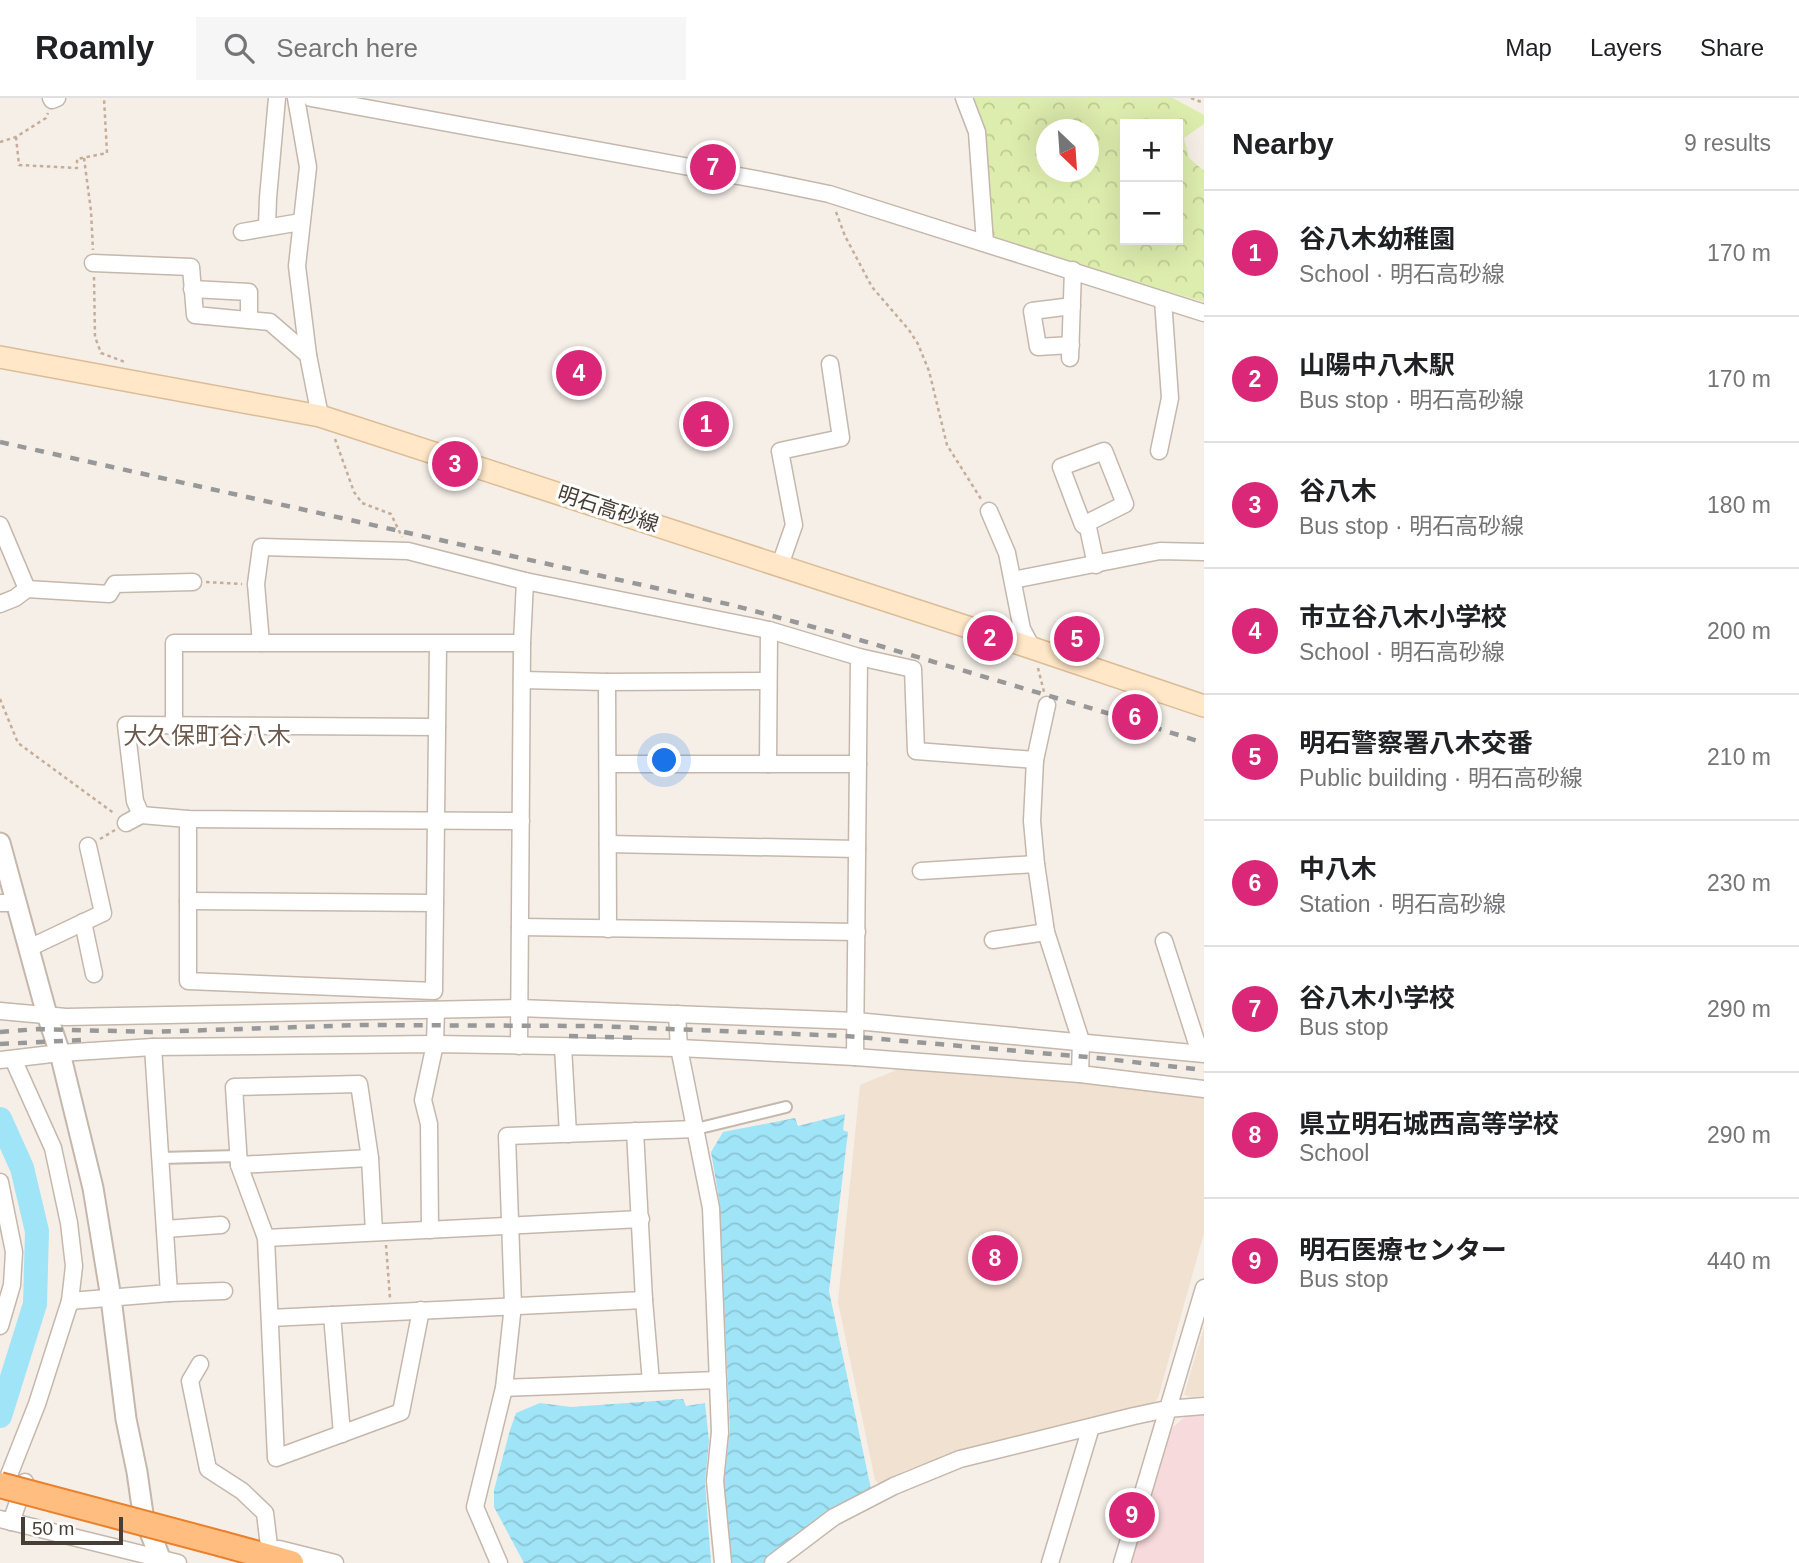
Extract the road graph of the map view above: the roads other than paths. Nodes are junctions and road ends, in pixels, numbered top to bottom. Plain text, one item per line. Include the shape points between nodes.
1 (277, 98) edge
2 (296, 98) edge
3 (311, 98) edge
4 (964, 98) edge
5 (301, 222) junction
6 (267, 226) junction
7 (242, 232) dead end
8 (985, 243) junction
9 (93, 263) road end
10 (1073, 270) junction
11 (192, 289) junction
12 (1163, 300) junction
13 (1072, 306) junction
14 (1204, 313) edge
15 (249, 320) junction
16 (308, 355) junction
17 (0, 357) edge
18 (830, 365) dead end
19 (320, 416) junction
20 (1159, 451) dead end
21 (989, 511) road end
22 (1087, 523) junction
23 (0, 525) edge
24 (1204, 552) edge
25 (780, 565) junction
26 (1096, 565) junction
27 (1013, 580) junction
28 (525, 581) junction
29 (193, 582) road end
30 (27, 589) junction
31 (0, 604) edge
32 (769, 630) junction
33 (261, 643) junction
34 (522, 643) junction
35 (438, 644) junction
36 (1032, 648) junction
37 (859, 657) junction
38 (522, 680) junction
39 (768, 681) junction
40 (607, 682) junction
41 (1047, 705) road end
42 (1204, 706) edge
43 (174, 725) junction
44 (437, 727) junction
45 (1035, 760) junction
46 (608, 764) junction
47 (768, 764) junction
48 (858, 764) junction
49 (141, 815) junction
50 (188, 819) junction
51 (436, 819) junction
52 (521, 821) junction
53 (126, 823) road end
54 (0, 843) edge
55 (608, 845) junction
56 (88, 846) road end
57 (858, 849) junction
58 (1035, 864) junction
59 (921, 871) dead end
60 (188, 901) junction
61 (8, 903) edge
62 (435, 903) junction
63 (83, 922) junction
64 (520, 928) junction
65 (608, 929) junction
66 (857, 932) junction
67 (1046, 932) junction
68 (993, 940) dead end
69 (1164, 941) dead end
70 (29, 948) junction
71 (94, 974) dead end
72 (519, 1008) junction
73 (436, 1010) junction
74 (0, 1011) edge
75 (677, 1014) junction
76 (47, 1016) junction
77 (856, 1021) junction
78 (1081, 1041) junction
79 (435, 1044) junction
80 (519, 1046) junction
81 (563, 1046) junction
82 (153, 1047) junction
83 (679, 1048) junction
84 (60, 1052) junction
85 (1202, 1053) edge
86 (855, 1057) junction
87 (7, 1060) edge
88 (1080, 1074) junction
89 (1204, 1089) edge
90 (786, 1107) dead end
91 (696, 1129) junction
92 (635, 1131) junction
93 (568, 1134) junction
94 (160, 1158) junction
95 (370, 1158) junction
96 (238, 1160) junction
97 (0, 1182) edge
98 (641, 1219) junction
99 (221, 1225) dead end
100 (510, 1226) junction
101 (165, 1229) junction
102 (430, 1230) junction
103 (379, 1232) junction
104 (266, 1238) junction
105 (1204, 1288) edge
106 (225, 1291) dead end
107 (169, 1293) junction
108 (111, 1298) junction
109 (644, 1300) junction
110 (70, 1301) junction
111 (513, 1305) junction
112 (421, 1310) junction
113 (332, 1315) junction
114 (270, 1318) junction
115 (0, 1326) edge
116 (201, 1364) dead end
117 (718, 1380) junction
118 (651, 1382) junction
119 (504, 1388) junction
120 (1204, 1406) edge
121 (1167, 1409) junction
122 (1091, 1427) junction
123 (342, 1434) junction
124 (3, 1478) edge
125 (26, 1480) junction
126 (4, 1514) edge
127 (143, 1514) junction
128 (269, 1546) junction
129 (223, 1556) edge
130 (167, 1561) edge
131 (291, 1563) edge
132 (335, 1563) edge
133 (499, 1563) edge
134 (723, 1563) edge
135 (774, 1563) edge
136 (1050, 1563) edge
137 (1122, 1563) edge

1 - 6 street
2 - 5 street via 307,167
3 - 8 street via 829,194
4 - 8 street via 977,132
5 - 6 street
5 - 16 street via 297,266
6 - 7 street
8 - 10 street
9 - 11 street via 191,267
10 - 12 street
10 - 13 street
11 - 15 street via 195,315
11 - 15 street via 249,292
12 - 14 street
12 - 20 street via 1170,398
13 - 13 street via 1071,352 1038,347 1032,311
15 - 16 street via 270,322
16 - 19 street
17 - 19 main road, 明石高砂線
18 - 25 street via 841,438 780,451 794,525
19 - 25 main road, 明石高砂線
21 - 27 street
22 - 22 street via 1083,525 1060,467 1104,451 1125,504
22 - 26 street
23 - 30 street
24 - 26 street via 1160,551
25 - 36 main road, 明石高砂線
26 - 27 street
27 - 36 street via 1022,629
28 - 32 street
28 - 33 street via 408,551 261,547 256,584
28 - 34 street
29 - 30 street via 115,584 109,594
30 - 31 street
32 - 37 street
32 - 39 street
33 - 35 street
33 - 43 street via 174,643
34 - 35 street
34 - 38 street
35 - 44 street
36 - 42 main road, 明石高砂線
37 - 45 street via 913,669 916,751
37 - 48 street
38 - 40 street
38 - 52 street
39 - 40 street
39 - 47 street
40 - 46 street
41 - 45 street
43 - 44 street
43 - 49 street via 126,724 135,801
44 - 51 street
45 - 58 street
46 - 47 street
46 - 55 street
47 - 48 street
48 - 57 street
49 - 50 street
49 - 53 street
50 - 51 street
50 - 60 street
51 - 52 street
51 - 62 street
52 - 64 street
54 - 61 street
55 - 57 street
55 - 65 street
56 - 63 street via 103,913
57 - 66 street
58 - 59 street
58 - 67 street
60 - 62 street
60 - 62 street via 188,981 434,990
61 - 70 street
63 - 70 street
63 - 71 street
64 - 65 street
64 - 72 street
65 - 66 street
66 - 77 street
67 - 68 street
67 - 78 street
69 - 85 street
70 - 76 street
72 - 73 street
72 - 75 street
72 - 80 street
73 - 76 street
73 - 79 street
74 - 76 street
75 - 77 street
75 - 83 street
76 - 84 street
77 - 78 street
77 - 86 street
78 - 85 street
78 - 88 street
79 - 80 street
79 - 82 street
79 - 102 street via 423,1100 429,1125
80 - 81 street
81 - 83 street
81 - 93 street
82 - 84 street
82 - 94 street
83 - 86 street
83 - 91 street
84 - 87 street
84 - 108 street via 93,1188
86 - 88 street
87 - 110 street via 52,1148 69,1223 74,1266
88 - 89 street
90 - 91 street
91 - 92 street
91 - 117 street via 711,1208
92 - 93 street
92 - 98 street
93 - 100 street via 507,1136
94 - 96 street
94 - 101 street
95 - 96 street
95 - 96 street via 359,1084 234,1087
95 - 103 street
96 - 104 street
97 - 115 street via 14,1252 12,1285
98 - 100 street
98 - 109 street
99 - 101 street
100 - 102 street
100 - 111 street
101 - 107 street
102 - 103 street
103 - 104 street
104 - 114 street
105 - 121 street
106 - 107 street
107 - 108 street
108 - 110 street
108 - 127 street
109 - 111 street
109 - 118 street
110 - 124 street via 37,1404
111 - 112 street
111 - 119 street
112 - 113 street
112 - 123 street via 401,1412
113 - 114 street
113 - 123 street
114 - 123 street via 276,1458
116 - 128 street via 190,1381 208,1469 265,1513
117 - 118 street
117 - 134 street via 720,1432 715,1480
118 - 119 street
119 - 133 street via 475,1507
120 - 121 street
121 - 122 street
121 - 137 street
122 - 135 street via 960,1459 894,1486 834,1517
122 - 136 street
124 - 125 street
124 - 129 highway, bridge
125 - 126 street
125 - 127 street
126 - 129 highway
126 - 130 street
127 - 128 street
127 - 130 street
128 - 132 street
129 - 131 highway

